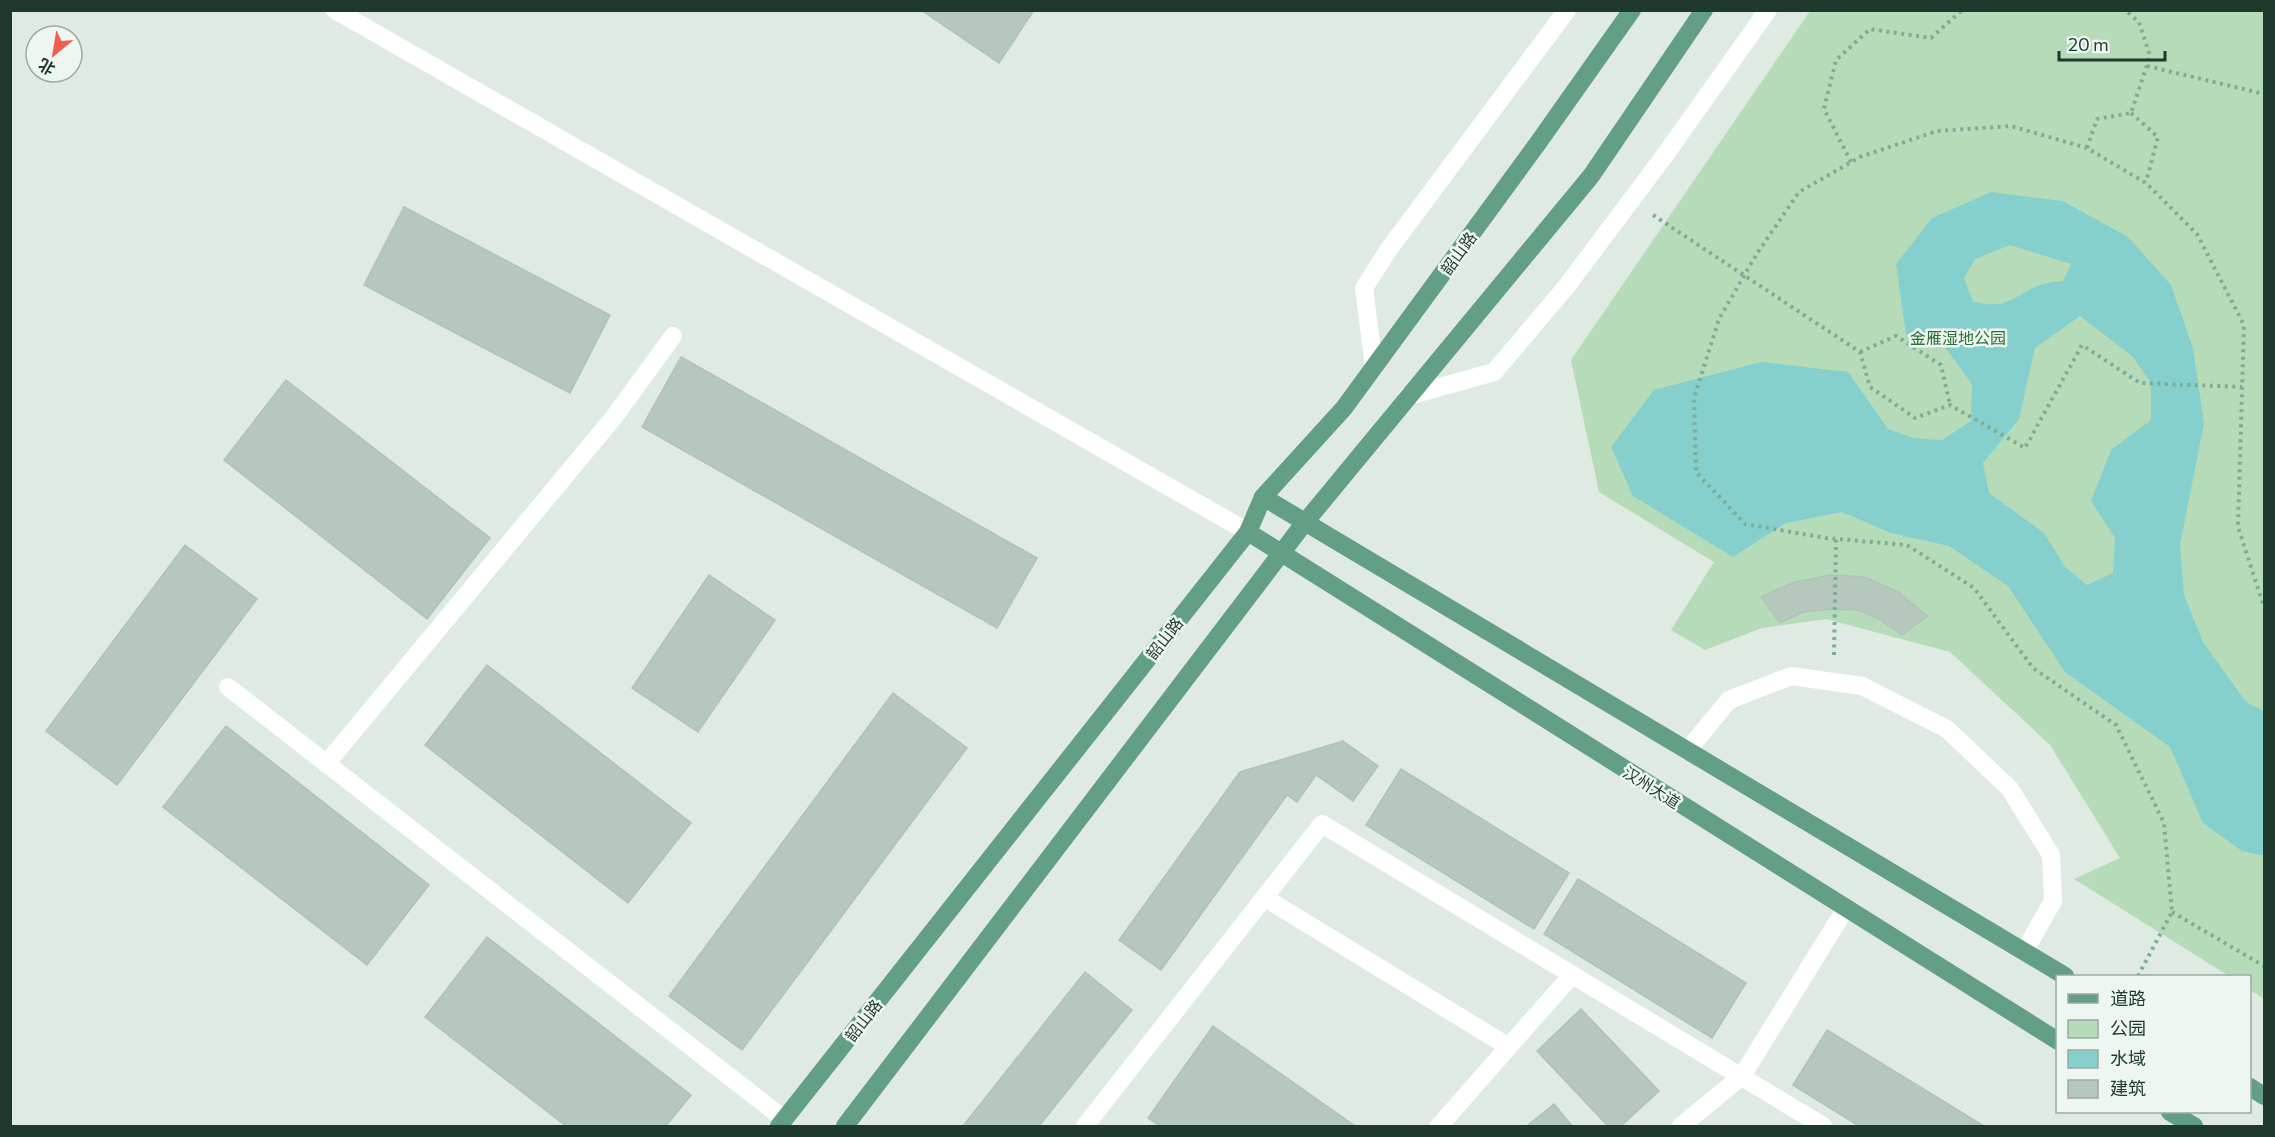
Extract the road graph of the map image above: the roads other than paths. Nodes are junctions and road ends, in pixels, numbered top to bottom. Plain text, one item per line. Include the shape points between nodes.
1 (335, 10) edge
2 (1567, 10) edge
3 (1632, 10) edge
4 (1704, 10) edge
5 (1768, 10) edge
6 (674, 336) dead end
7 (1374, 367) junction
8 (1408, 396) junction
9 (1263, 497) junction
10 (1305, 523) junction
11 (1248, 532) junction
12 (1282, 555) junction
13 (228, 687) dead end
14 (1687, 752) junction
15 (326, 764) junction
16 (1265, 898) junction
17 (1846, 908) junction
18 (2024, 952) junction
19 (1572, 975) junction
20 (2063, 975) edge
21 (2056, 1040) edge
22 (1509, 1047) junction
23 (1742, 1076) junction
24 (2251, 1088) edge
25 (2265, 1096) edge
26 (2172, 1113) edge
27 (781, 1123) edge
28 (845, 1126) edge
29 (1085, 1126) edge
30 (1439, 1126) edge
31 (1681, 1126) edge
32 (1823, 1126) edge
33 (2194, 1126) edge

1 - 11 street
2 - 7 street via 1396,239 1364,288
3 - 7 main road, 韶山路
4 - 8 main road via 1591,176
5 - 8 street via 1566,287 1494,372
6 - 15 street via 614,417
7 - 9 main road, 韶山路 via 1344,408
8 - 10 main road
9 - 10 main road
9 - 11 main road, 韶山路
10 - 12 main road
10 - 14 main road
11 - 12 main road, 汉州大道
11 - 27 main road, 韶山路
12 - 17 main road, 汉州大道
12 - 28 main road
13 - 15 street
14 - 18 main road
14 - 18 street via 1729,700 1791,676 1862,686 1947,729 2010,789 2051,855 2052,901
15 - 27 street
16 - 19 street via 1322,824
16 - 22 street
16 - 29 street
17 - 21 main road, 汉州大道
17 - 23 street
18 - 20 main road
19 - 22 street
19 - 23 street
22 - 30 street
23 - 31 street
23 - 32 street
24 - 25 main road
26 - 33 main road

